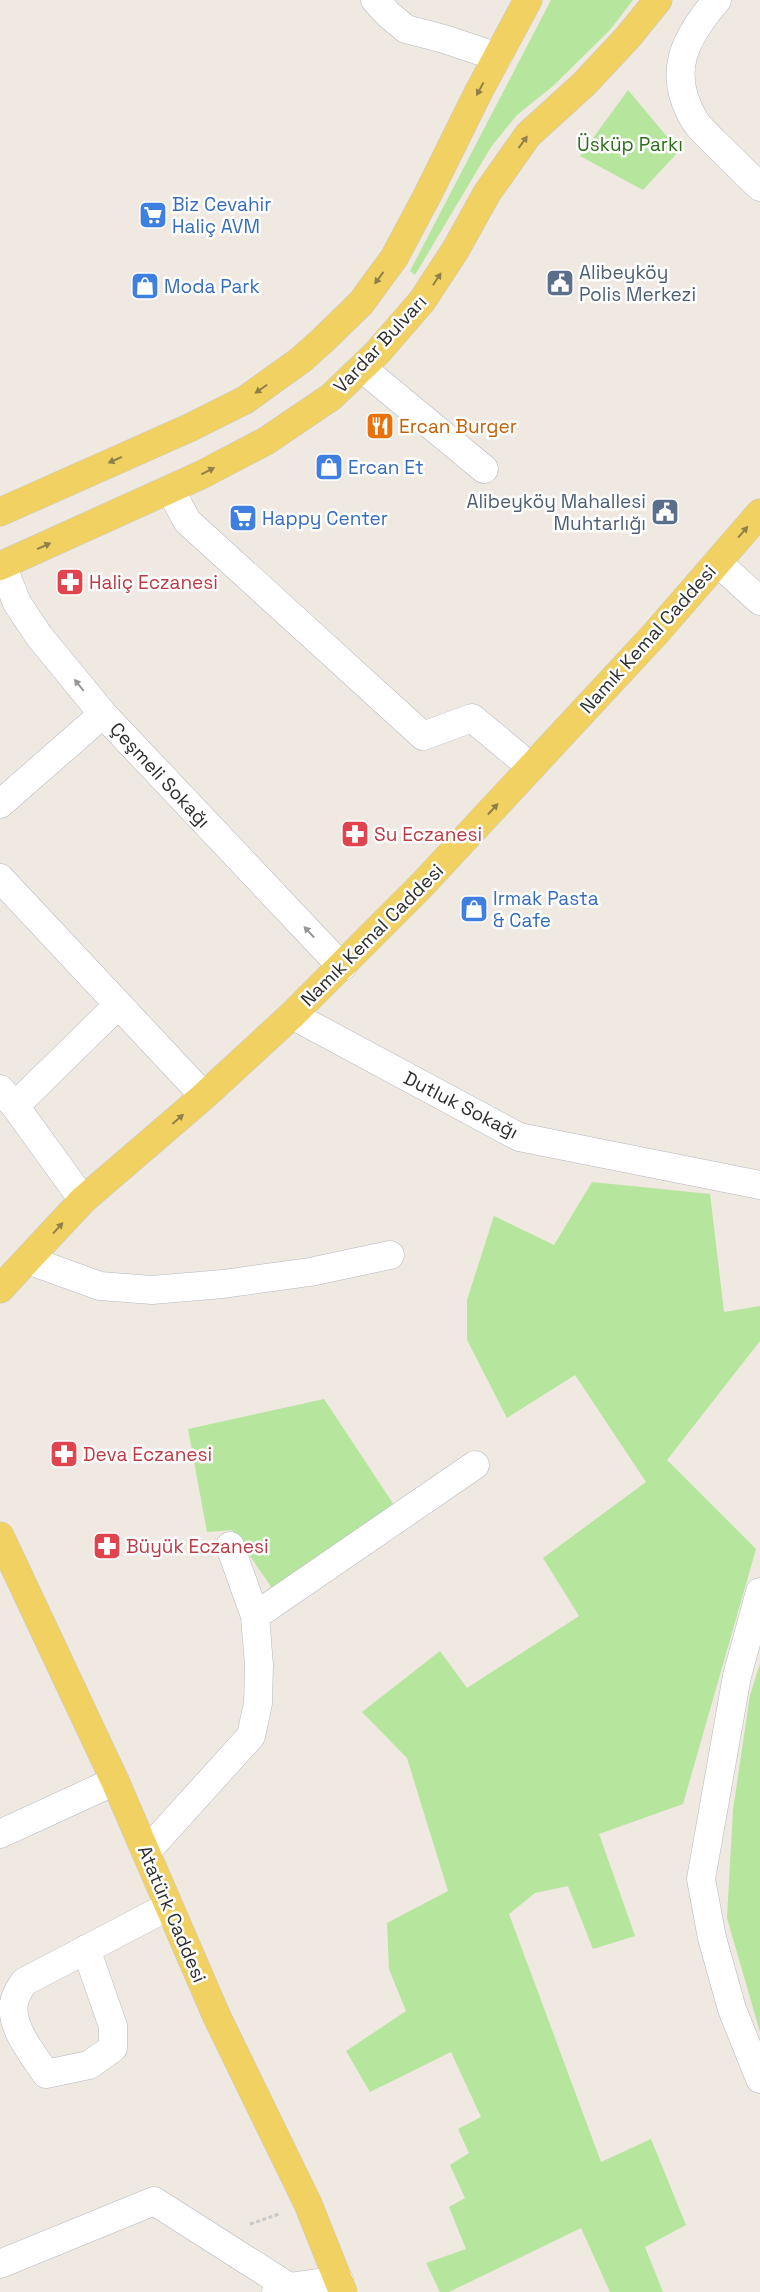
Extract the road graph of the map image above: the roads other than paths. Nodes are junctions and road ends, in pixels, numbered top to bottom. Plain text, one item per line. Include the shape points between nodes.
1 (375, 0) edge
2 (528, 0) edge
3 (658, 0) edge
4 (717, 0) edge
5 (498, 57) junction
6 (760, 187) edge
7 (362, 368) junction
8 (484, 469) dead end
9 (170, 489) junction
10 (0, 512) edge
11 (760, 513) edge
12 (717, 562) junction
13 (1, 565) edge
14 (760, 601) edge
15 (103, 714) junction
16 (532, 767) junction
17 (0, 804) edge
18 (0, 878) edge
19 (342, 967) junction
20 (118, 1005) junction
21 (292, 1015) junction
22 (204, 1096) junction
23 (8, 1097) edge
24 (760, 1185) edge
25 (83, 1200) junction
26 (390, 1254) dead end
27 (28, 1260) junction
28 (0, 1289) edge
29 (475, 1465) dead end
30 (0, 1536) edge
31 (230, 1546) dead end
32 (760, 1592) edge
33 (255, 1616) junction
34 (115, 1781) junction
35 (0, 1834) edge
36 (146, 1852) junction
37 (169, 1906) junction
38 (86, 1949) junction
39 (760, 2079) edge
40 (0, 2264) edge
41 (341, 2286) edge
42 (283, 2289) edge

1 - 5 street via 406,29
2 - 5 main road
7 -> 3 main road, Vardar Bulvarı via 422,301 487,193 528,135 584,84
4 - 6 street via 701,18 682,55 680,87 695,122
5 -> 10 main road via 394,258 361,303 302,359 245,400
7 - 8 street
9 -> 7 main road, Vardar Bulvarı via 266,441 331,397
13 -> 9 main road, Vardar Bulvarı
9 - 16 street via 188,521 423,736 472,718
12 -> 11 main road, Namık Kemal Caddesi
12 - 14 street
12 - 16 main road, Namık Kemal Caddesi
15 -> 13 street, Çeşmeli Sokağı via 35,630 17,603
15 - 17 street
19 -> 15 street, Çeşmeli Sokağı
19 -> 16 main road, Namık Kemal Caddesi
18 - 20 street
19 - 21 main road, Namık Kemal Caddesi
20 - 22 street
20 - 23 street
21 - 22 main road, Namık Kemal Caddesi
21 - 24 street, Dutluk Sokağı via 519,1137
25 -> 22 main road, Namık Kemal Caddesi
23 - 25 street
27 -> 25 main road, Namık Kemal Caddesi
26 - 27 street via 310,1272 152,1290 100,1286
27 - 28 main road, Namık Kemal Caddesi
29 - 33 street
30 - 34 main road, Atatürk Caddesi
31 - 33 street
32 - 39 street via 737,1676 701,1879 712,1938 732,2009
33 - 36 street via 258,1702 251,1736
34 - 35 street
34 - 36 main road, Atatürk Caddesi
36 - 37 main road, Atatürk Caddesi
37 - 38 street
37 - 41 main road, Atatürk Caddesi via 217,2017 308,2204
38 - 38 street via 113,2026 113,2048 89,2064 46,2074 21,2034 14,2015 14,2002 24,1982
40 - 42 street via 154,2201
41 - 42 street

